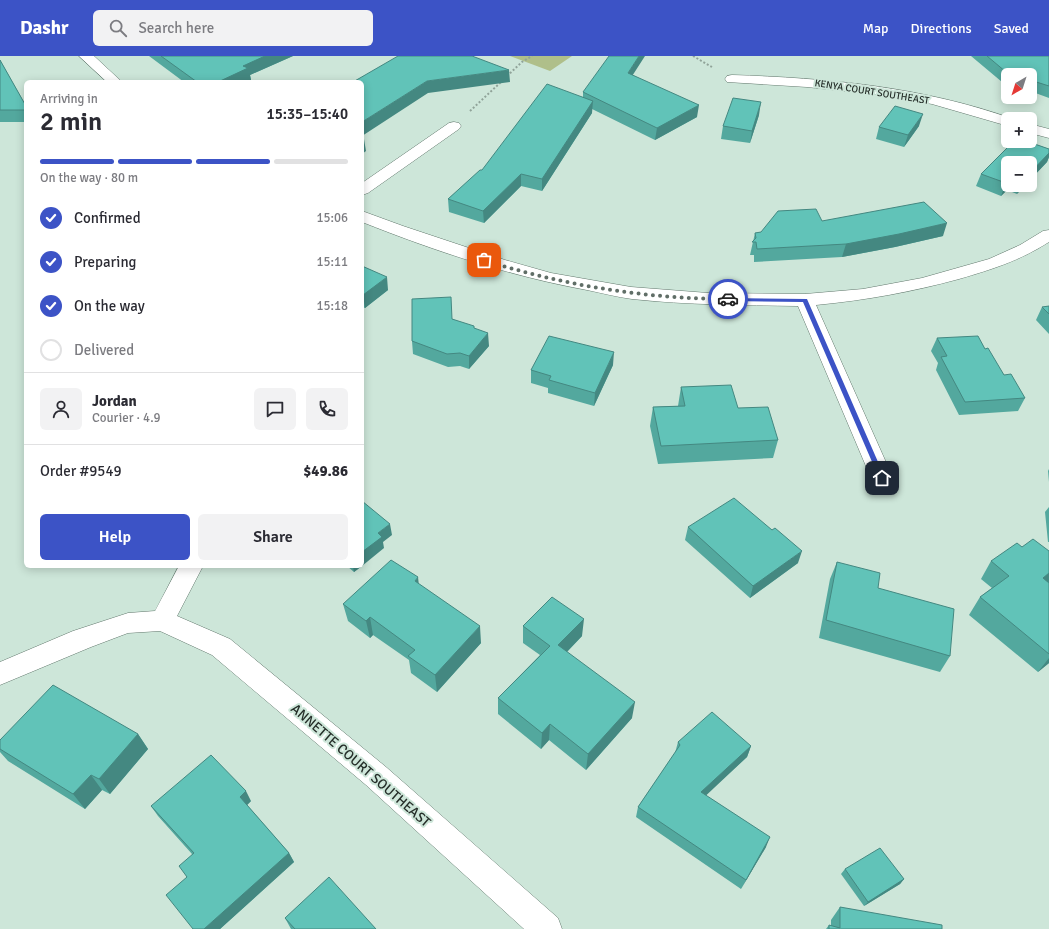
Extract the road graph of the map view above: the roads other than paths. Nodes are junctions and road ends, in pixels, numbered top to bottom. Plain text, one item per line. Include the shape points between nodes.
1 (86, 56) edge
2 (732, 79) dead end
3 (113, 80) edge
4 (1001, 120) edge
5 (454, 126) road end
6 (1037, 130) edge
7 (1049, 134) edge
8 (364, 189) edge
9 (364, 217) edge
10 (1049, 235) edge
11 (805, 300) junction
12 (882, 478) dead end
13 (190, 568) edge
14 (162, 621) junction
15 (0, 674) edge
16 (547, 929) edge

1 - 3 street
2 - 4 street, KENYA COURT SOUTHEAST via 825,83 886,92 932,100
5 - 8 street
6 - 7 street
9 - 11 street via 499,264 550,278 631,293 708,299
10 - 11 street via 1026,250 995,263 924,283 863,295
11 - 12 street
13 - 14 street
14 - 15 street, ANNETTE COURT SOUTHEAST via 128,623 82,639
14 - 16 street, ANNETTE COURT SOUTHEAST via 221,647 376,776

